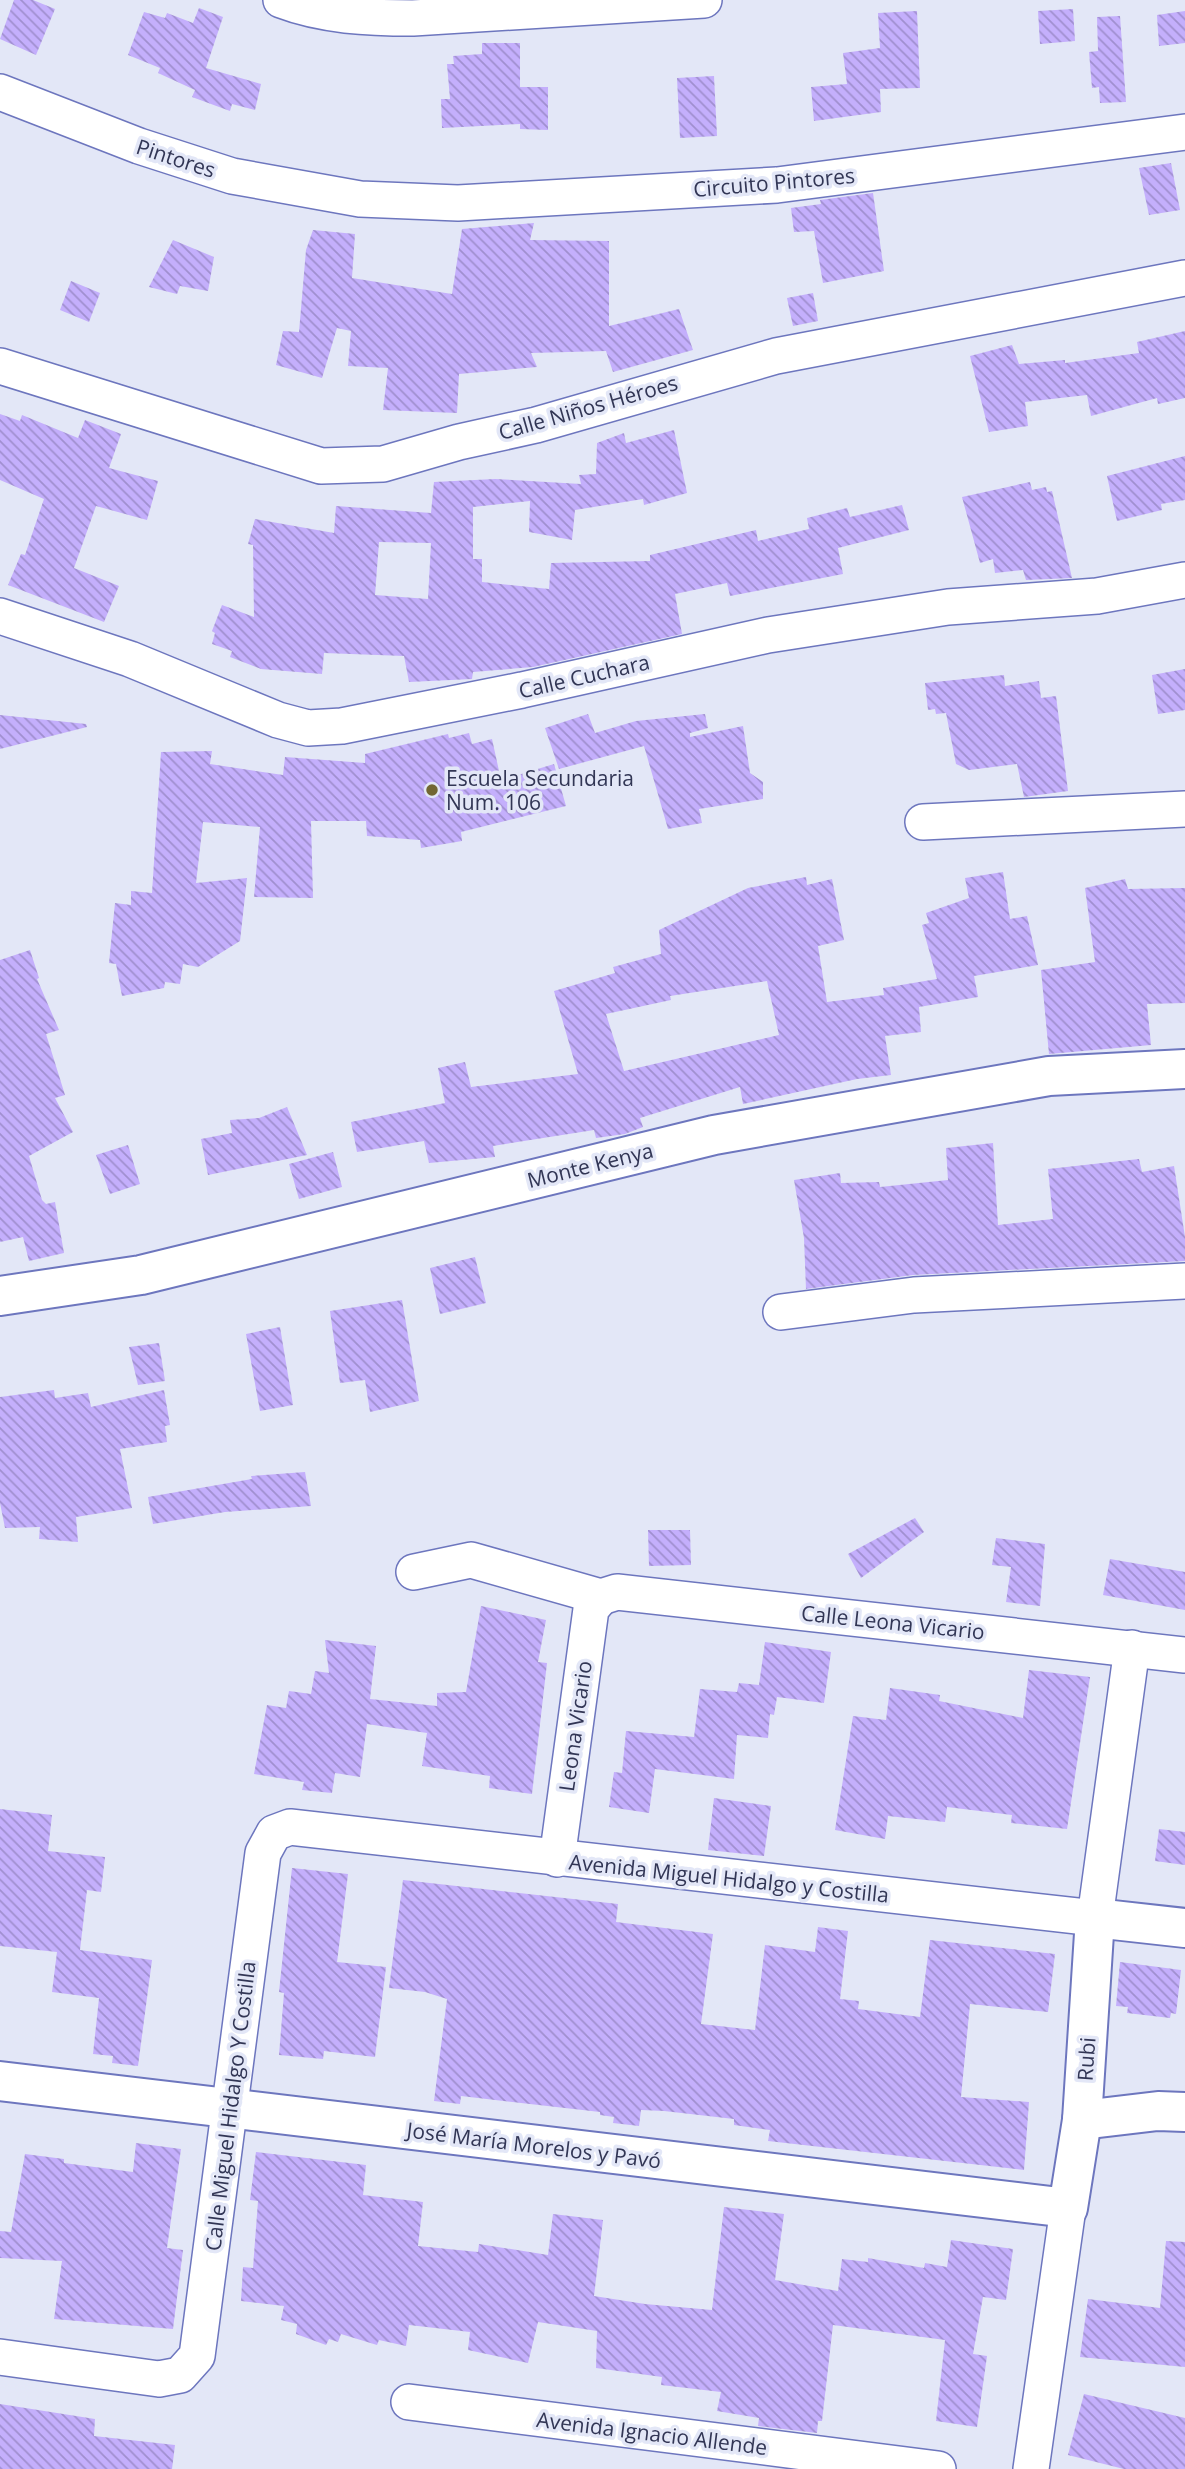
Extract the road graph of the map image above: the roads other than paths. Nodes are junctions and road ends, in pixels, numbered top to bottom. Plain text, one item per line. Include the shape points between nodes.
1 (281, 0) edge
2 (704, 0) edge
3 (0, 92) edge
4 (1185, 132) edge
5 (360, 199) joint
6 (1185, 278) edge
7 (0, 366) edge
8 (1185, 580) edge
9 (0, 615) edge
10 (1185, 809) edge
11 (923, 822) dead end
12 (1185, 1069) edge
13 (1185, 1281) edge
14 (0, 1296) edge
15 (781, 1312) dead end
16 (414, 1572) dead end
17 (601, 1597) junction
18 (1132, 1648) junction
19 (1185, 1656) edge
20 (274, 1833) joint
21 (557, 1859) junction
22 (1095, 1918) junction
23 (1185, 1928) edge
24 (0, 2081) edge
25 (231, 2110) junction
26 (1185, 2112) edge
27 (1082, 2120) junction
28 (1068, 2208) junction
29 (0, 2357) edge
30 (409, 2402) dead end
31 (938, 2469) edge
32 (1031, 2469) edge

1 - 2 street via 367,18 413,19
3 - 5 street, Pintores via 232,176
4 - 5 street, Circuito Pintores via 777,185 458,203
6 - 7 street, Calle Niños Héroes via 776,356 383,464 321,466
8 - 9 street, Calle Cuchara via 1097,596 948,607 768,635 342,726 308,727 278,720 117,654
10 - 11 street
12 - 14 street, Monte Kenya via 1049,1076 714,1135 141,1275
13 - 15 street via 914,1295
16 - 17 street via 471,1560
17 - 18 street, Calle Leona Vicario via 617,1592
17 - 21 street, Leona Vicario via 591,1609
18 - 19 street, Calle Leona Vicario
18 - 22 street, Rubi
20 - 21 street, Avenida Miguel Hidalgo y Costilla via 290,1827
20 - 25 street, Calle Miguel Hidalgo Y Costilla via 263,1853
21 - 22 street, Avenida Miguel Hidalgo y Costilla
22 - 23 street, Avenida Miguel Hidalgo y Costilla
22 - 27 street, Rubi
24 - 25 street, José María Morelos y Pavó
25 - 28 street, José María Morelos y Pavó
25 - 29 street, Calle Miguel Hidalgo Y Costilla via 197,2356 180,2375 159,2379
26 - 27 street
27 - 28 street, Rubi
28 - 32 street, Rubi
30 - 31 street, Avenida Ignacio Allende

